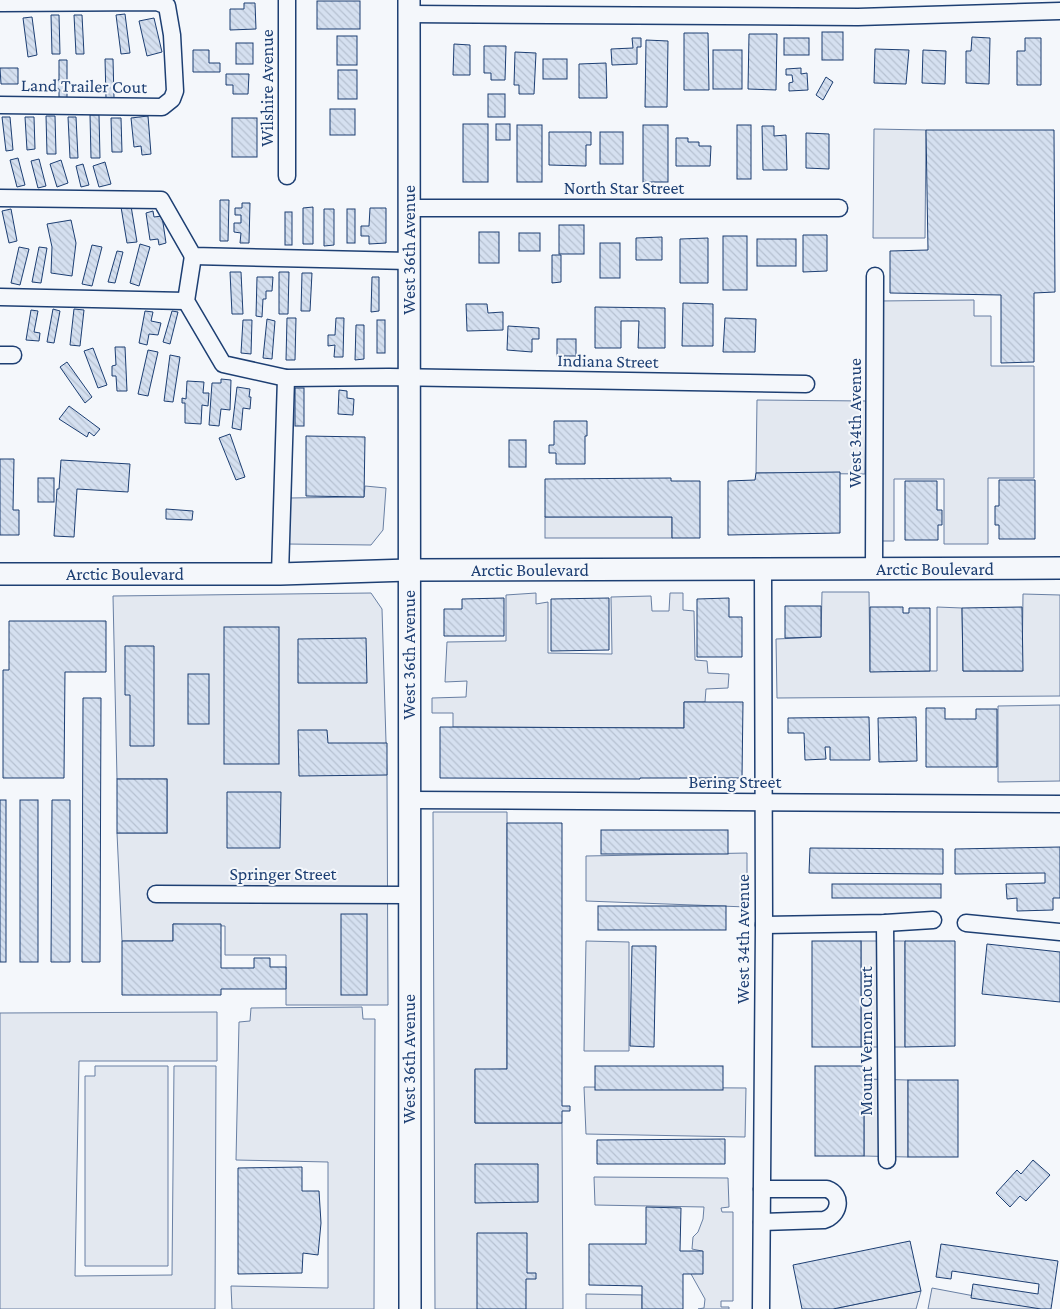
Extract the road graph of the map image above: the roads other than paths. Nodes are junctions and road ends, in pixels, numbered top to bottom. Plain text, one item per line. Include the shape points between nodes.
1 (287, 0) edge
2 (0, 3) edge
3 (409, 7) edge
4 (1060, 11) edge
5 (0, 105) edge
6 (287, 176) dead end
7 (0, 198) edge
8 (409, 208) junction
9 (839, 208) dead end
10 (193, 256) junction
11 (409, 261) junction
12 (875, 276) dead end
13 (0, 297) edge
14 (186, 301) junction
15 (286, 378) junction
16 (409, 378) junction
17 (806, 384) dead end
18 (1060, 568) edge
19 (763, 569) junction
20 (874, 569) junction
21 (409, 570) junction
22 (0, 574) edge
23 (280, 574) junction
24 (410, 800) junction
25 (763, 802) junction
26 (1060, 804) edge
27 (156, 894) dead end
28 (409, 894) junction
29 (933, 920) dead end
30 (885, 923) junction
31 (966, 923) dead end
32 (764, 925) junction
33 (1060, 932) edge
34 (886, 1160) dead end
35 (762, 1189) junction
36 (762, 1222) junction
37 (410, 1309) edge
38 (761, 1309) edge

1 - 6 street, Wilshire Avenue
2 - 5 street, Land Trailer Cout via 157,2 167,6 175,91 172,99 162,107
3 - 4 street via 858,17
3 - 8 main road, West 36th Avenue
7 - 10 street via 160,200
8 - 9 street, North Star Street
8 - 11 main road, West 36th Avenue
10 - 11 street
10 - 14 street
11 - 16 main road, West 36th Avenue
12 - 20 street, West 34th Avenue
13 - 14 street
14 - 15 street, Indiana Street via 223,364
15 - 16 street, Indiana Street
15 - 23 street
16 - 17 street, Indiana Street
16 - 21 main road, West 36th Avenue
18 - 20 main road, Arctic Boulevard
19 - 20 main road, Arctic Boulevard
19 - 21 main road, Arctic Boulevard
19 - 25 street, West 34th Avenue
21 - 23 main road, Arctic Boulevard
21 - 24 main road, West 36th Avenue
22 - 23 main road, Arctic Boulevard
24 - 25 street, Bering Street
24 - 28 main road, West 36th Avenue
25 - 26 street, Bering Street
25 - 32 street, West 34th Avenue
27 - 28 street, Springer Street
28 - 37 main road, West 36th Avenue
29 - 30 street
30 - 32 street
30 - 34 street, Mount Vernon Court
31 - 33 street
32 - 35 street, West 34th Avenue
35 - 36 street, West 34th Avenue
35 - 36 street via 828,1189 839,1199 839,1205 829,1219
36 - 38 street, West 34th Avenue

